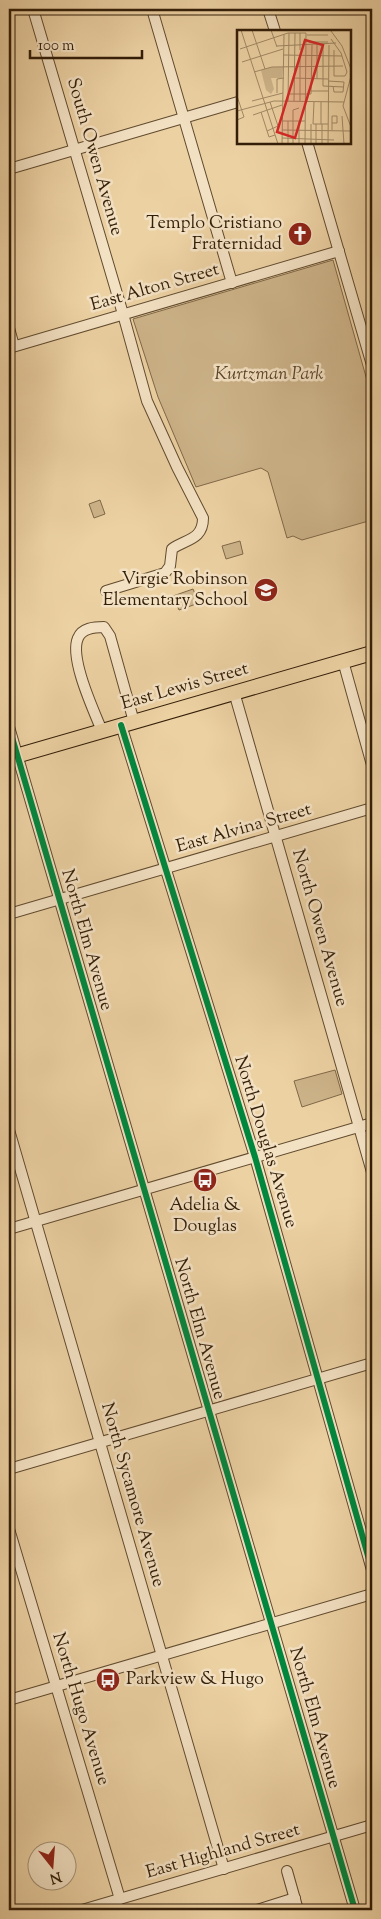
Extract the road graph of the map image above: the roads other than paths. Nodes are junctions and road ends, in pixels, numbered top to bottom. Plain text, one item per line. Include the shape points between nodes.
1 (33, 9) edge
2 (152, 9) edge
3 (268, 9) edge
4 (275, 30) edge
5 (237, 102) edge
6 (184, 118) junction
7 (308, 144) edge
8 (75, 149) junction
9 (9, 169) edge
10 (339, 251) junction
11 (232, 283) junction
12 (123, 314) junction
13 (9, 328) edge
14 (12, 347) edge
15 (372, 365) edge
16 (106, 591) dead end
17 (372, 653) edge
18 (343, 661) junction
19 (234, 692) junction
20 (127, 723) junction
21 (9, 727) edge
22 (102, 731) junction
23 (13, 757) edge
24 (372, 765) edge
25 (372, 808) edge
26 (275, 837) junction
27 (166, 869) junction
28 (59, 900) junction
29 (9, 914) edge
30 (372, 1123) edge
31 (359, 1127) junction
32 (9, 1130) edge
33 (255, 1157) junction
34 (372, 1172) edge
35 (143, 1190) junction
36 (36, 1221) junction
37 (9, 1229) edge
38 (372, 1363) edge
39 (318, 1378) junction
40 (208, 1411) junction
41 (100, 1442) junction
42 (9, 1469) edge
43 (9, 1529) edge
44 (372, 1570) edge
45 (372, 1594) edge
46 (270, 1624) junction
47 (162, 1656) junction
48 (56, 1686) junction
49 (9, 1700) edge
50 (372, 1825) edge
51 (333, 1837) junction
52 (224, 1869) junction
53 (287, 1871) dead end
54 (295, 1898) junction
55 (120, 1899) junction
56 (82, 1910) edge
57 (257, 1910) edge
58 (298, 1910) edge
59 (355, 1910) edge

1 - 8 street, South Owen Avenue
2 - 6 street
3 - 4 street
5 - 6 street
6 - 8 street
6 - 11 street
7 - 10 street
8 - 9 street
8 - 12 street, South Owen Avenue
10 - 11 street, East Alton Street
10 - 15 street
11 - 12 street, East Alton Street
12 - 14 street, East Alton Street
12 - 16 street, South Owen Avenue via 147,402 202,512 203,526 194,538 172,549 170,566 165,573
13 - 14 street
17 - 18 main road, East Lewis Street
18 - 19 main road, East Lewis Street
18 - 24 street
19 - 20 main road, East Lewis Street
19 - 26 street, North Owen Avenue
20 - 22 main road, East Lewis Street
20 - 22 street, North Douglas Avenue via 110,636 104,627 90,628 78,637 77,648 85,690
20 - 27 street, North Douglas Avenue
21 - 23 street, North Elm Avenue
22 - 23 main road, East Lewis Street
23 - 28 street, North Elm Avenue
25 - 26 street, East Alvina Street
26 - 27 street, East Alvina Street
26 - 31 street, North Owen Avenue
27 - 28 street, East Alvina Street
27 - 33 street, North Douglas Avenue
28 - 29 street, East Alvina Street
28 - 35 street, North Elm Avenue
30 - 31 street
31 - 33 street
31 - 34 street, North Owen Avenue
32 - 36 street, North Sycamore Avenue
33 - 35 street
33 - 39 street, North Douglas Avenue
35 - 36 street
35 - 40 street, North Elm Avenue
36 - 37 street
36 - 41 street, North Sycamore Avenue
38 - 39 street
39 - 40 street
39 - 44 street, North Douglas Avenue
40 - 41 street
40 - 46 street, North Elm Avenue
41 - 42 street
41 - 47 street, North Sycamore Avenue
43 - 48 street, North Hugo Avenue
45 - 46 street
46 - 47 street
46 - 51 street, North Elm Avenue
47 - 48 street
47 - 52 street, North Sycamore Avenue
48 - 49 street
48 - 55 street, North Hugo Avenue
50 - 51 street, East Highland Street
51 - 52 street, East Highland Street
51 - 59 street, North Elm Avenue
52 - 55 street, East Highland Street
53 - 54 street
54 - 57 street
54 - 58 street
55 - 56 street, East Highland Street

